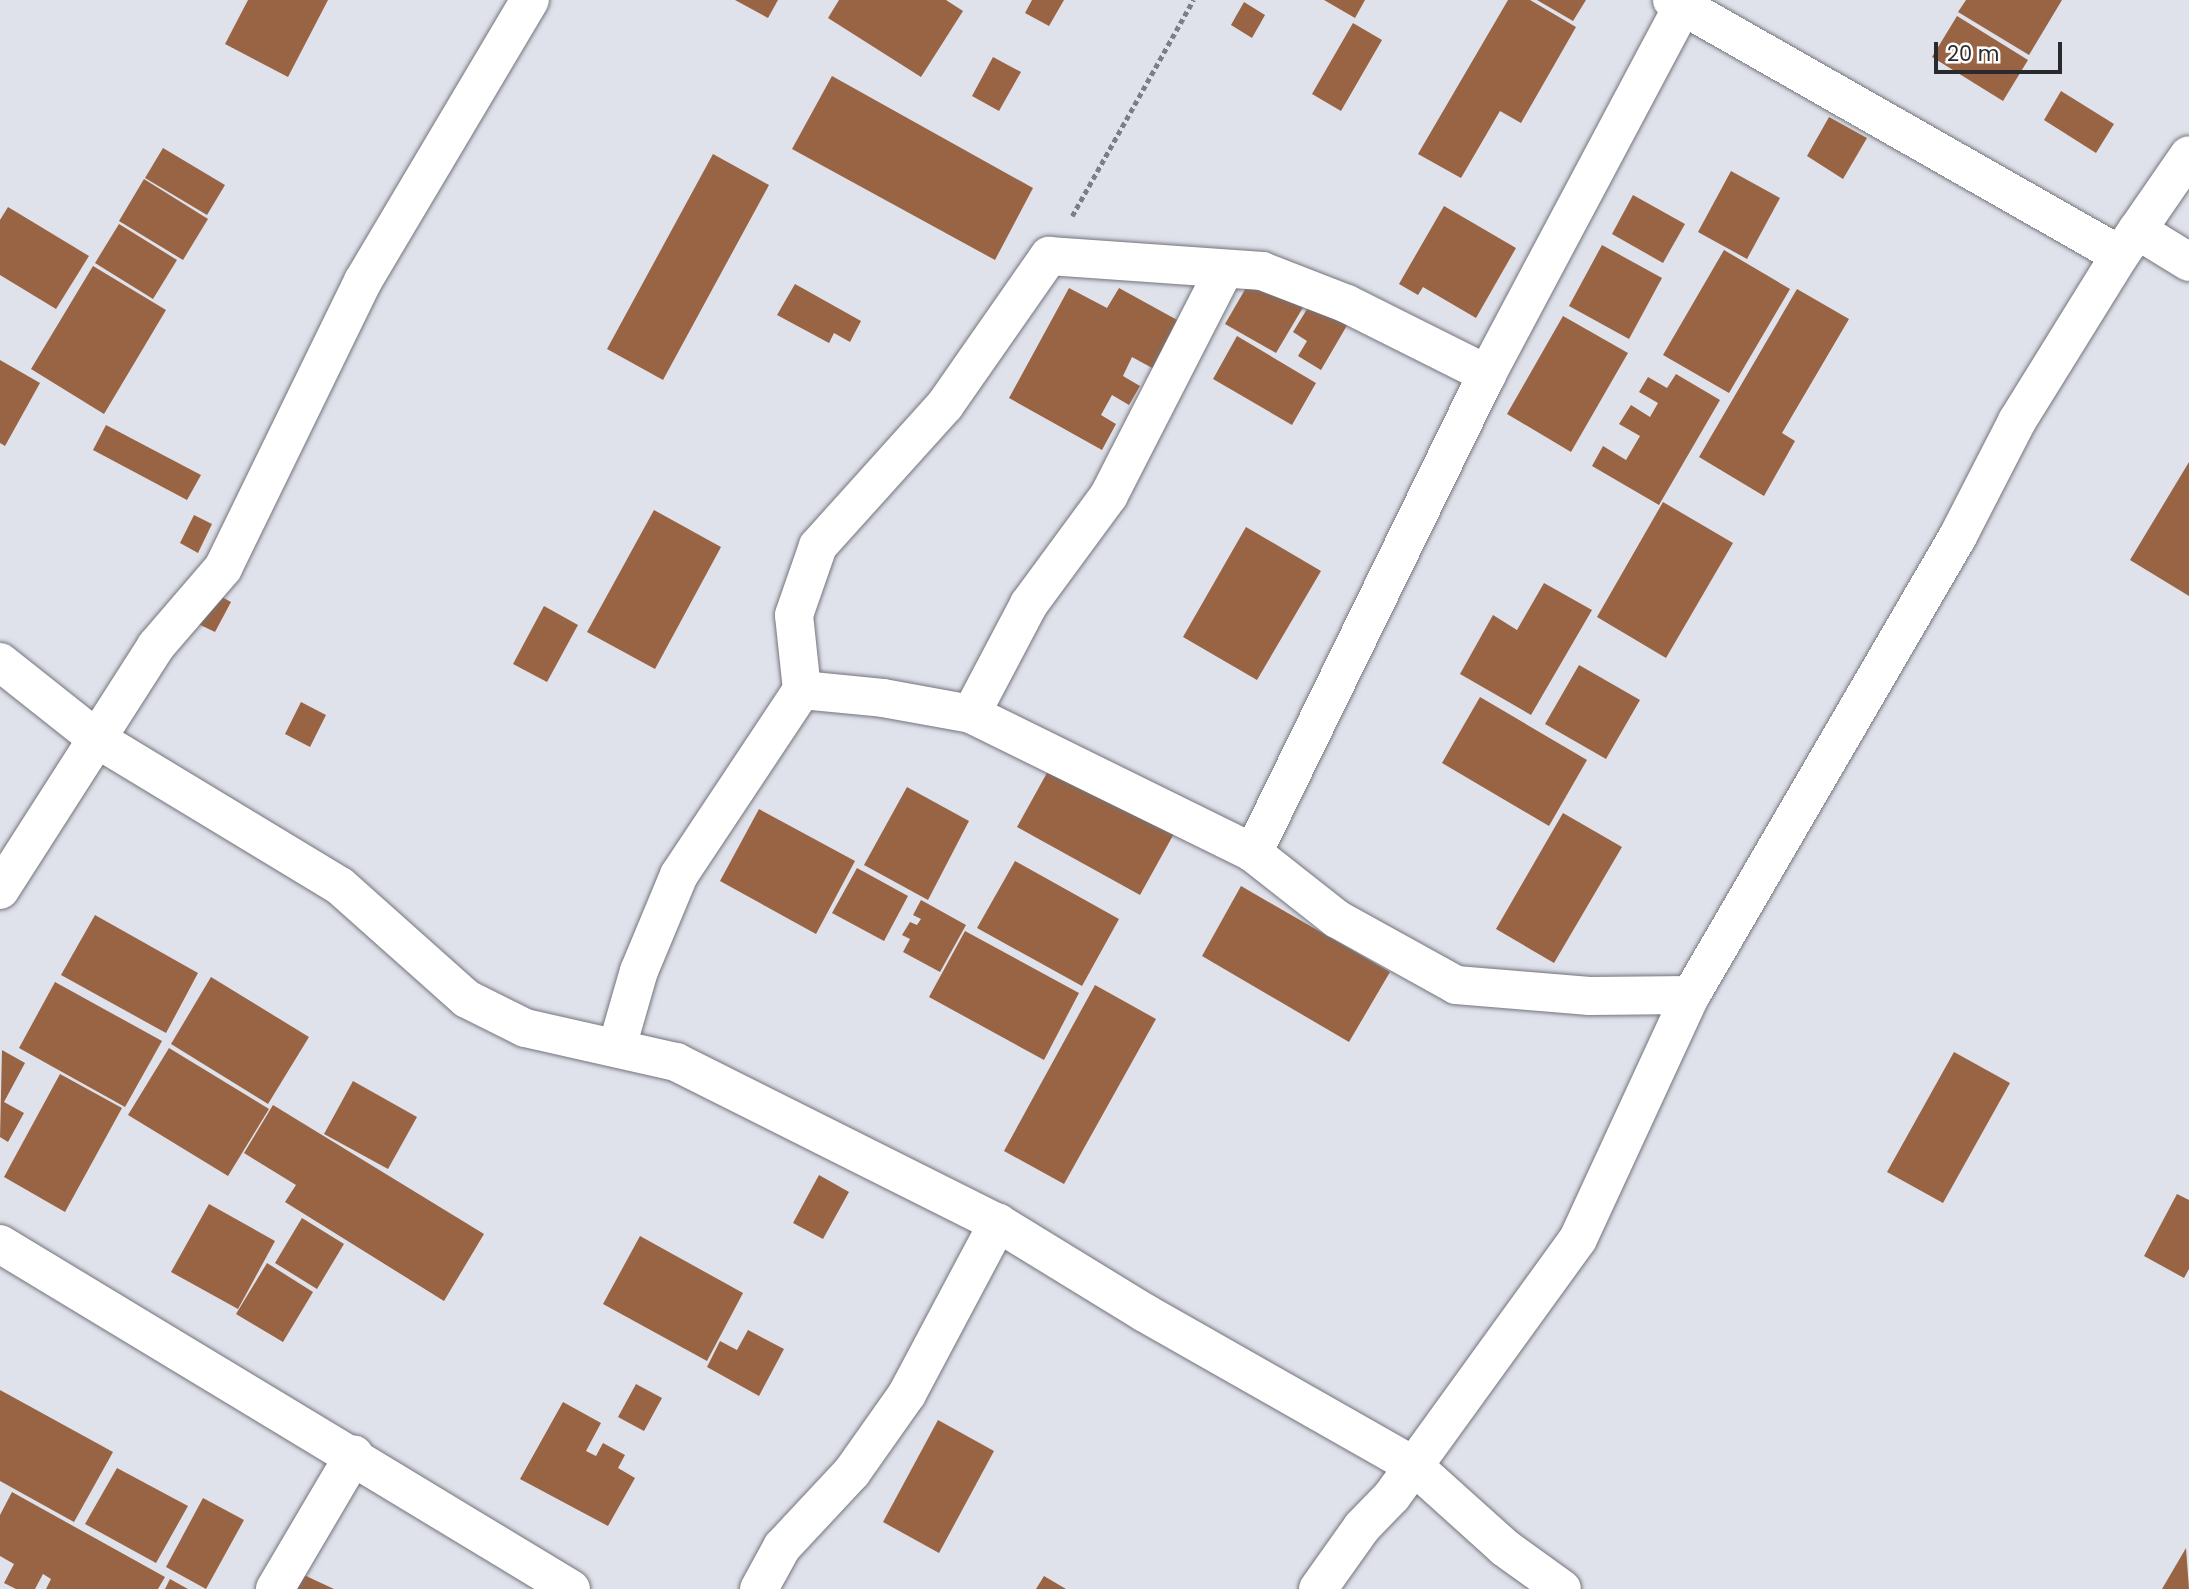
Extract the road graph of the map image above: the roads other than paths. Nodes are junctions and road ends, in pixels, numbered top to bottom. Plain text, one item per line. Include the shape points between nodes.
1 (530, 0) edge
2 (1680, 2) edge
3 (2189, 155) edge
4 (2128, 242) junction
5 (2189, 262) edge
6 (1224, 270) junction
7 (1487, 374) junction
8 (0, 662) edge
9 (802, 690) junction
10 (971, 714) junction
11 (97, 739) junction
12 (1253, 853) junction
13 (0, 890) edge
14 (1691, 995) junction
15 (617, 1047) junction
16 (998, 1223) junction
17 (0, 1244) edge
18 (354, 1455) junction
19 (1414, 1466) junction
20 (275, 1589) edge
21 (570, 1589) edge
22 (759, 1589) edge
23 (1318, 1589) edge
24 (1562, 1589) edge

1 - 11 street via 363,281 223,568 156,646
2 - 4 street
2 - 7 street
3 - 4 street
4 - 5 street
4 - 14 street via 2017,421 1958,536
6 - 7 street via 1262,271 1300,285
6 - 9 street via 1049,257 945,405 818,546 794,615
6 - 10 street via 1109,495 1029,604
7 - 12 street
8 - 11 street
9 - 10 street
9 - 15 street via 679,875 639,971
10 - 12 street
11 - 13 street
11 - 15 street via 340,886 467,999 525,1028
12 - 14 street via 1336,919 1456,985 1590,996
14 - 19 street via 1578,1238
15 - 16 street via 676,1062
16 - 19 street via 1145,1313
16 - 22 street via 907,1394 852,1472 782,1547
17 - 18 street
18 - 20 street
18 - 21 street
19 - 23 street
19 - 24 street via 1505,1548

